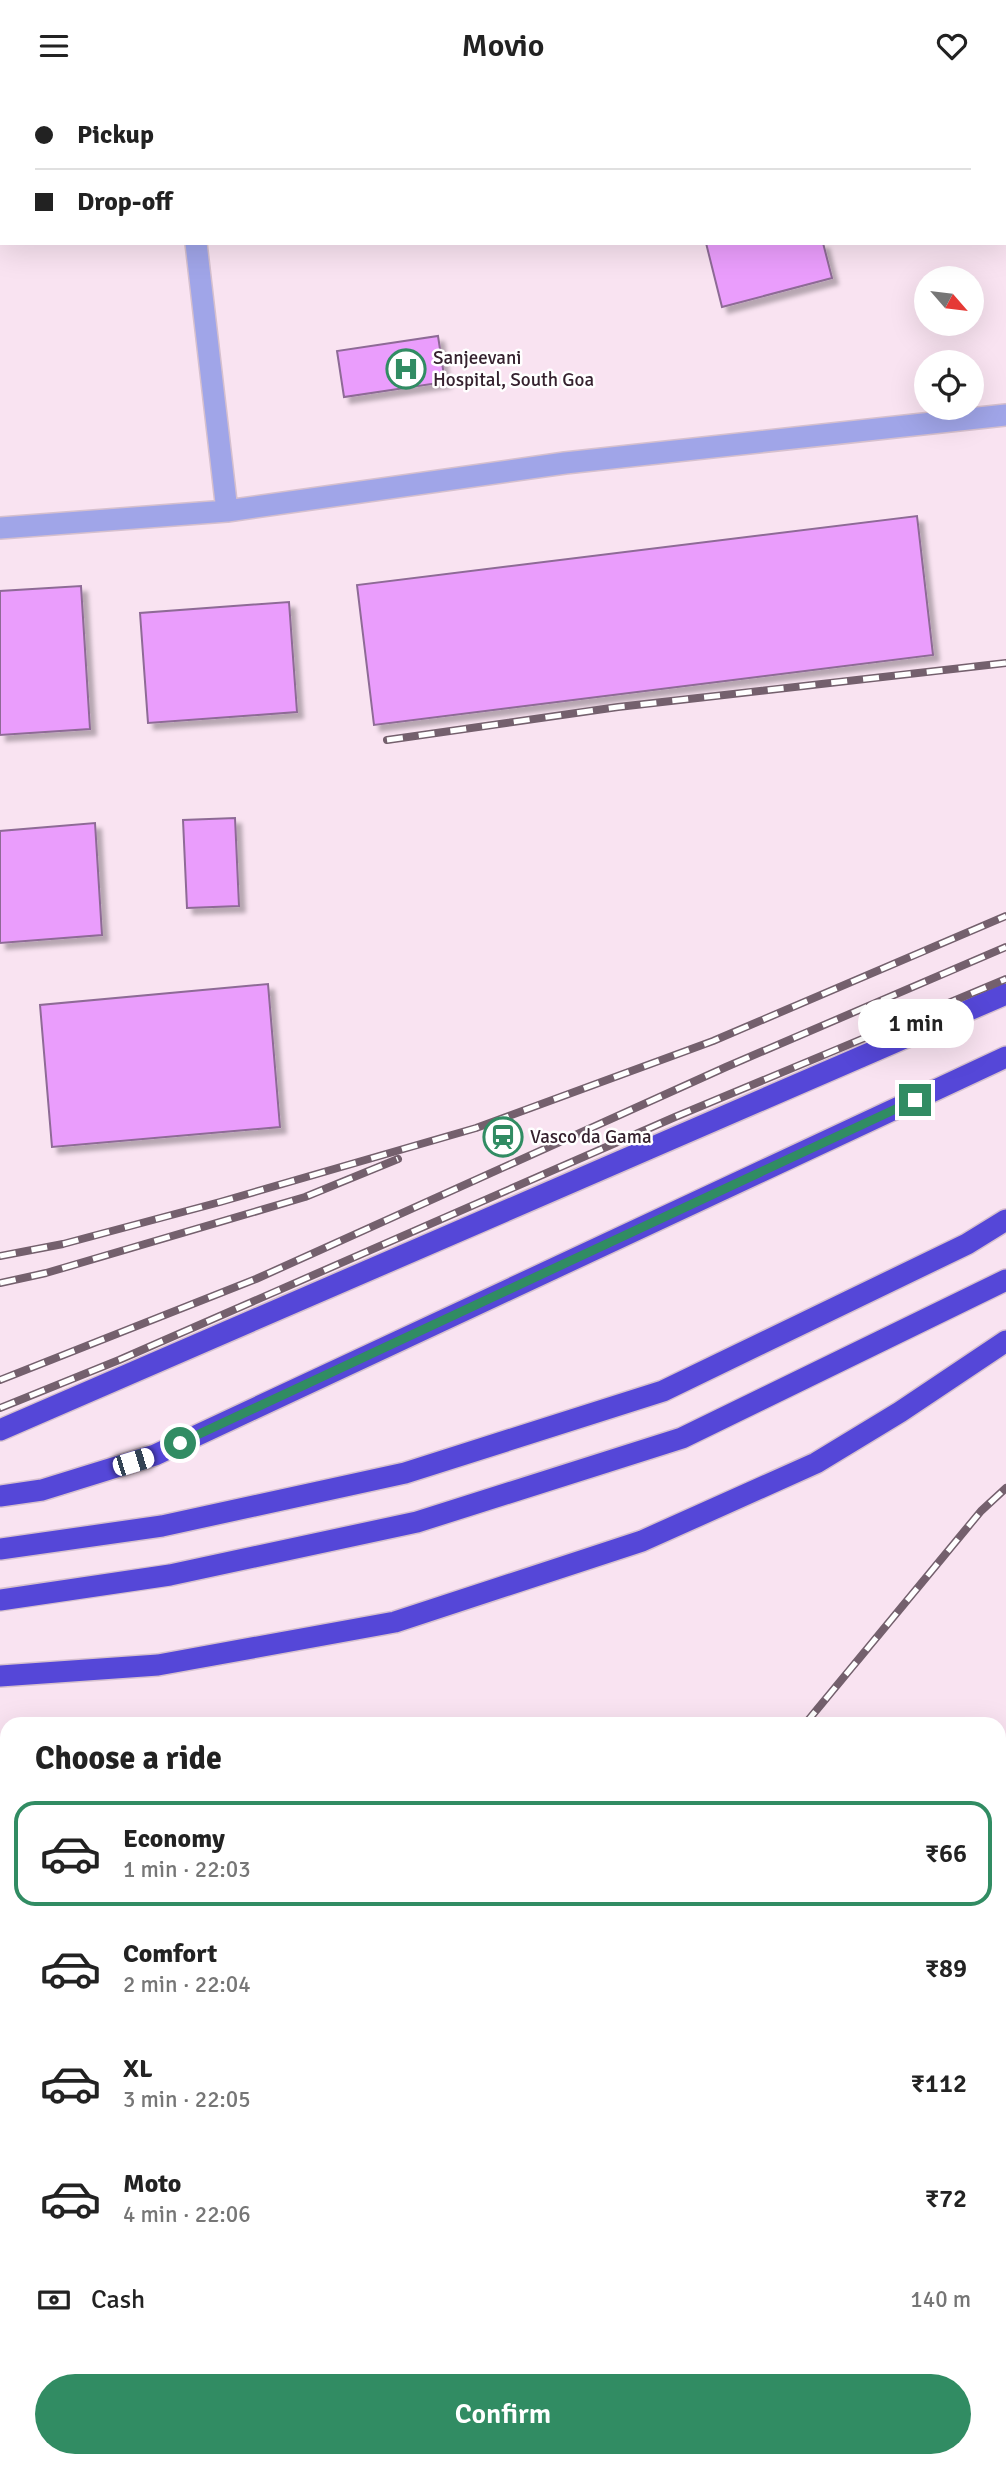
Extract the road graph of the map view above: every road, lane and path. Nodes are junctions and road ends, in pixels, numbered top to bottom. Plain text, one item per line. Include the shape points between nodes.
1 (196, 245) edge
2 (1006, 415) edge
3 (226, 511) junction
4 (0, 528) edge
5 (1006, 995) edge
6 (1006, 1057) edge
7 (1006, 1220) edge
8 (1006, 1280) edge
9 (1006, 1341) edge
10 (0, 1430) edge
11 (0, 1496) edge
12 (0, 1549) edge
13 (0, 1600) edge
14 (0, 1676) edge

1 - 3 street
2 - 3 street via 565,463
3 - 4 street
5 - 10 highway
6 - 11 highway via 155,1455 42,1490
7 - 12 highway via 967,1244 663,1391 405,1473 162,1526
8 - 13 highway via 682,1438 550,1480 417,1522 170,1575
9 - 14 highway via 816,1463 642,1541 395,1622 158,1665

